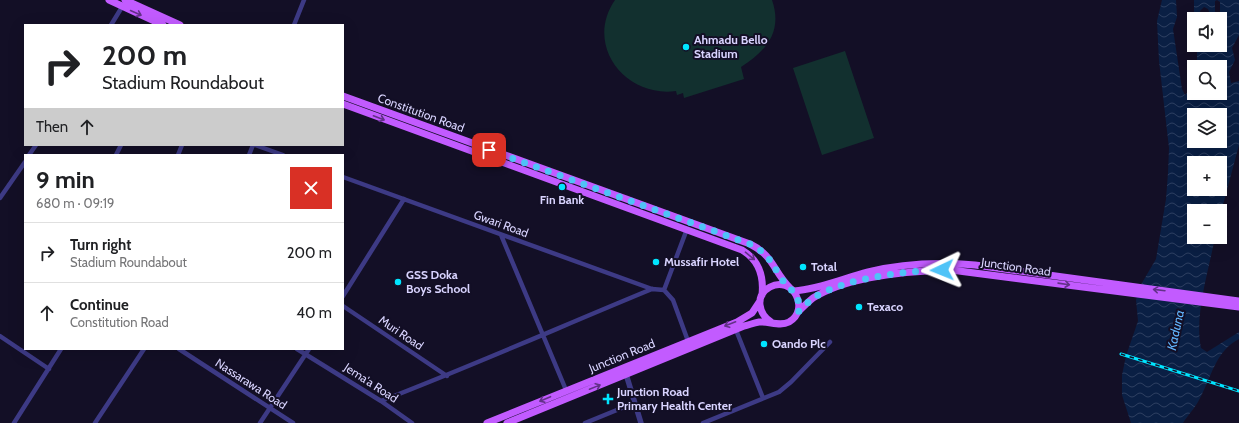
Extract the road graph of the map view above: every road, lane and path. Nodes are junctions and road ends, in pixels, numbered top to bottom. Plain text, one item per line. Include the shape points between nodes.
1 (109, 0) edge
2 (304, 0) edge
3 (124, 3) edge
4 (112, 24) edge
5 (161, 24) edge
6 (177, 24) edge
7 (294, 24) edge
8 (344, 96) edge
9 (344, 104) edge
10 (257, 146) edge
11 (280, 154) edge
12 (24, 163) edge
13 (19, 170) junction
14 (24, 173) edge
15 (344, 177) edge
16 (567, 182) junction
17 (0, 198) edge
18 (404, 199) junction
19 (687, 229) junction
20 (501, 235) junction
21 (1118, 288) junction
22 (652, 289) junction
23 (792, 289) junction
24 (664, 290) junction
25 (344, 294) edge
26 (761, 298) junction
27 (1239, 301) edge
28 (344, 307) edge
29 (1239, 307) edge
30 (798, 312) junction
31 (771, 322) junction
32 (736, 330) junction
33 (543, 333) junction
34 (0, 336) edge
35 (688, 341) junction
36 (830, 342) dead end
37 (60, 350) edge
38 (143, 350) edge
39 (181, 350) edge
40 (299, 350) edge
41 (308, 350) edge
42 (306, 354) junction
43 (49, 369) junction
44 (626, 374) junction
45 (447, 376) junction
46 (566, 390) junction
47 (763, 398) junction
48 (381, 401) junction
49 (634, 403) junction
50 (270, 408) junction
51 (14, 423) edge
52 (95, 423) edge
53 (260, 423) edge
54 (293, 423) edge
55 (412, 423) edge
56 (487, 423) edge
57 (507, 423) edge
58 (586, 423) edge
59 (641, 423) edge
60 (703, 423) edge

1 - 3 main road
2 - 7 street
3 - 4 street
3 -> 5 main road
3 - 6 main road
8 - 16 main road, Constitution Road
9 -> 16 main road, Constitution Road
10 - 11 street
12 - 13 street
13 - 14 street
13 - 17 street
15 - 18 street, Gwari Road
16 - 19 main road, Constitution Road
16 - 23 main road, Constitution Road via 750,244 769,257 782,279
18 - 20 street, Gwari Road
18 - 25 street
19 - 24 street
19 -> 26 main road, Constitution Road via 749,254 761,272
20 - 22 street, Gwari Road
20 - 33 street
21 - 23 main road, Junction Road via 975,265 924,262 870,271 816,288
27 -> 21 main road, Junction Road
21 - 29 main road, Junction Road
30 -> 21 main road, Junction Road via 813,298 833,289 904,272 951,270
22 - 24 street, Gwari Road
22 - 33 street, Gwari Road
23 - 26 main road via 777,285 766,290
23 - 30 main road via 799,301
24 - 35 street via 672,300
26 - 31 main road via 762,314
26 -> 35 main road, Junction Road via 752,312 744,318
28 - 45 street, Muri Road
30 - 31 main road via 784,324
31 - 32 main road, Junction Road via 757,322
32 - 44 main road, Junction Road
32 - 47 street
33 - 45 street, Gwari Road
33 - 46 street
34 - 43 street
35 - 46 main road, Junction Road
36 - 47 street via 791,382 779,392
37 - 43 street
38 - 52 street
39 - 50 street, Nassarawa Road
40 - 42 street, Jema'a Road
41 - 42 street
42 - 48 street, Jema'a Road
42 - 50 street
43 - 51 street
44 - 49 street
57 -> 44 main road, Junction Road
45 - 48 street, Gwari Road
46 -> 56 main road, Junction Road
47 - 60 street
48 - 55 street, Jema'a Road
49 - 58 street
49 - 59 street
50 - 53 street
50 - 54 street, Nassarawa Road

